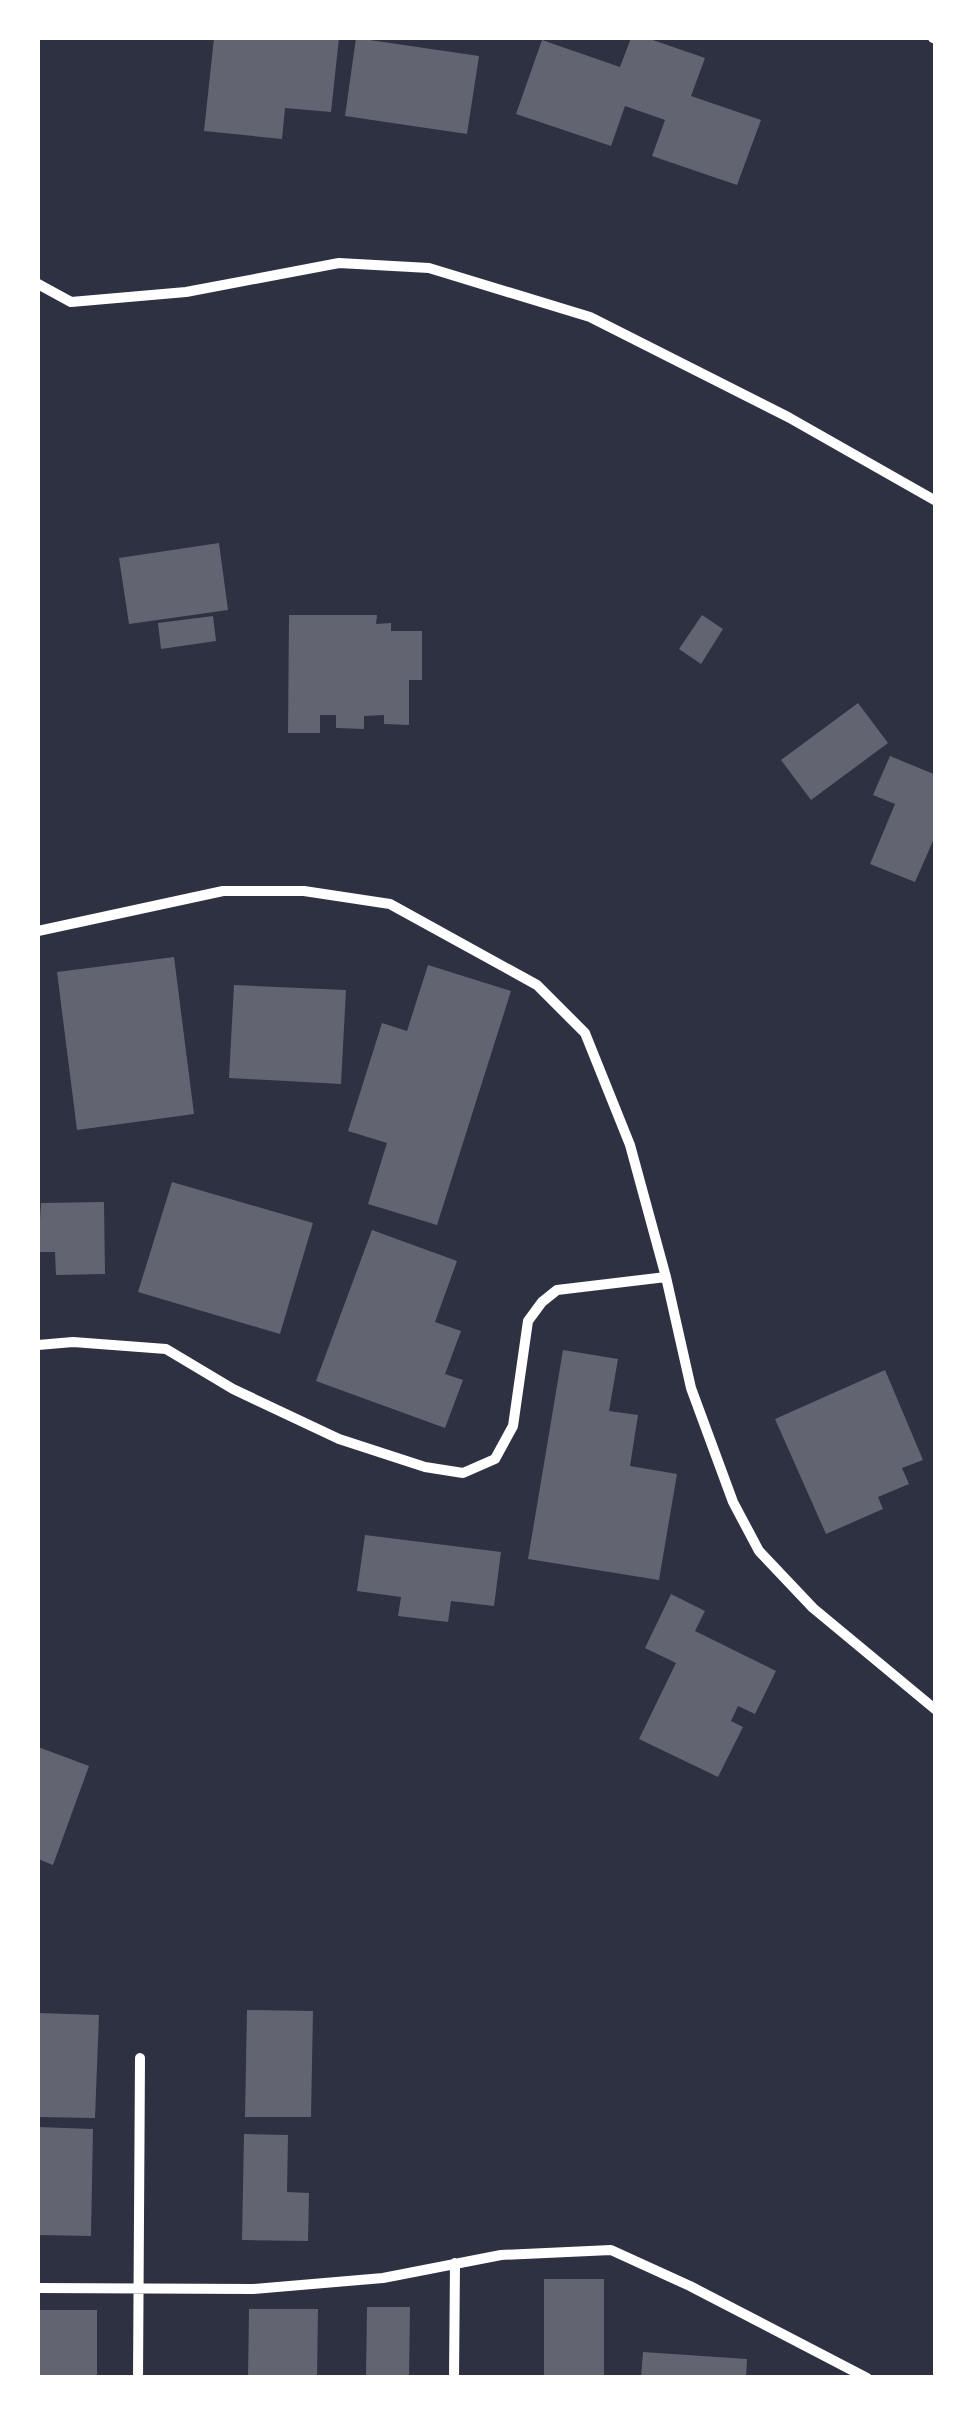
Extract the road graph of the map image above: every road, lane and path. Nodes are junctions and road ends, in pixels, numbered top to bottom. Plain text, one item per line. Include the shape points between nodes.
1 (38, 284) edge
2 (936, 501) edge
3 (38, 931) edge
4 (666, 1277) junction
5 (38, 1345) edge
6 (936, 1710) edge
7 (140, 2058) dead end
8 (456, 2264) junction
9 (38, 2288) edge
10 (137, 2289) junction
11 (138, 2378) edge
12 (454, 2378) edge
13 (867, 2378) edge

1 - 2 street via 71,302 186,292 339,262 428,268 590,316
3 - 4 street via 223,892 304,891 390,904 538,985 585,1033 630,1144
4 - 5 street via 557,1290 542,1302 528,1320 513,1426 495,1458 463,1472 426,1468 339,1440 166,1349
4 - 6 street via 690,1388 759,1551 813,1608
7 - 10 street
8 - 10 street via 384,2278 253,2289
8 - 12 street
8 - 13 street via 611,2250
9 - 10 street
10 - 11 street

